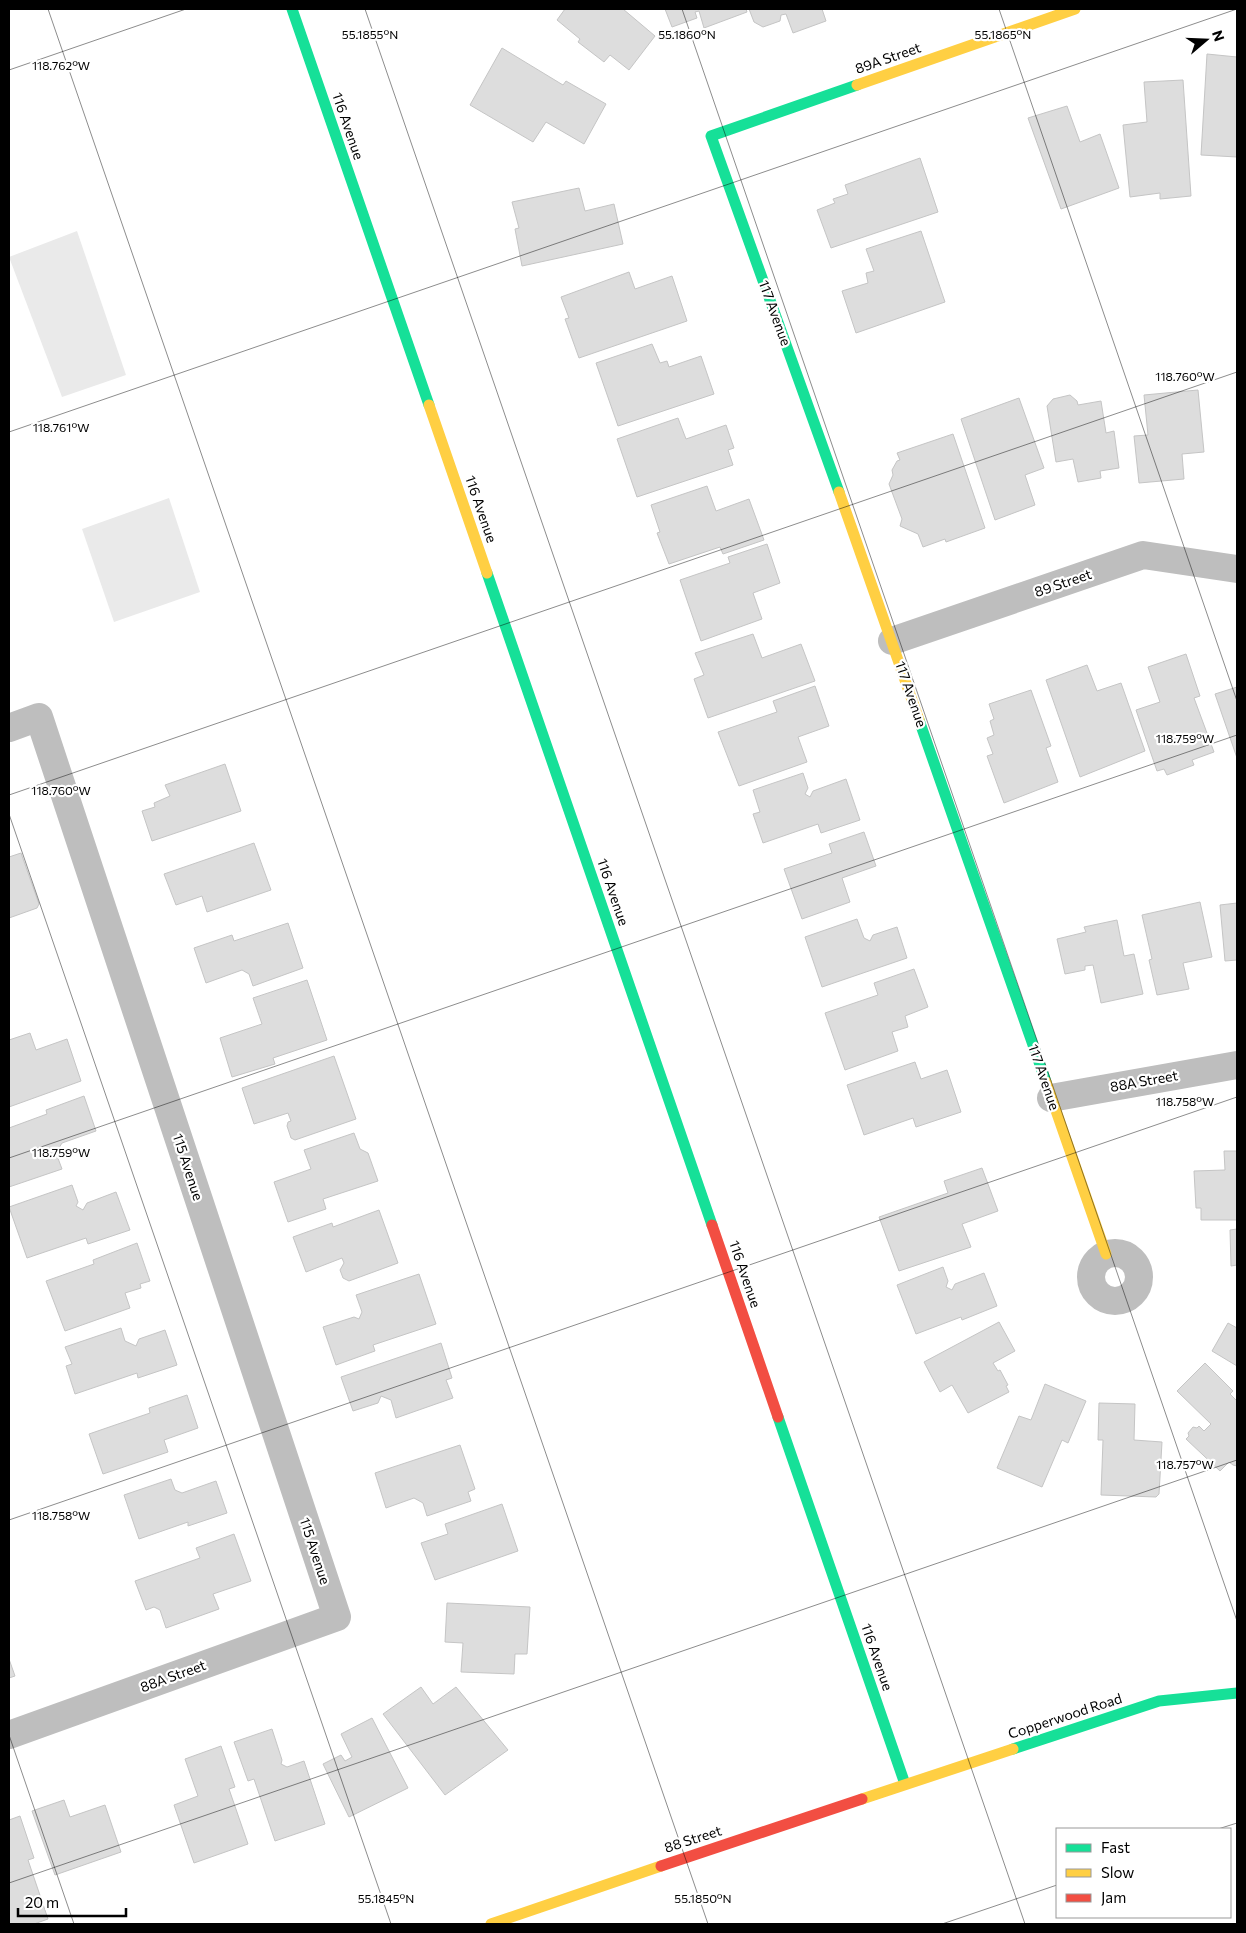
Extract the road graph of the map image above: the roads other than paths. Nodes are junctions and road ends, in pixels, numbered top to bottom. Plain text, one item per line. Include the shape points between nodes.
1 (292, 9) edge
2 (1075, 9) edge
3 (711, 136) joint
4 (1237, 569) edge
5 (892, 641) junction
6 (9, 728) edge
7 (1237, 1065) edge
8 (1052, 1098) junction
9 (1106, 1254) dead end
10 (337, 1616) joint
11 (1237, 1693) edge
12 (9, 1735) edge
13 (906, 1784) junction
14 (491, 1924) edge

1 - 13 street, 116 Avenue
2 - 3 street, 89A Street
3 - 5 street, 117 Avenue
4 - 5 street, 89 Street via 1143,555
5 - 8 street, 117 Avenue
6 - 10 street, 115 Avenue via 39,717
7 - 8 street, 88A Street
8 - 9 street, 117 Avenue
10 - 12 street, 88A Street
11 - 13 street, Copperwood Road via 1159,1701
13 - 14 street, 88 Street

